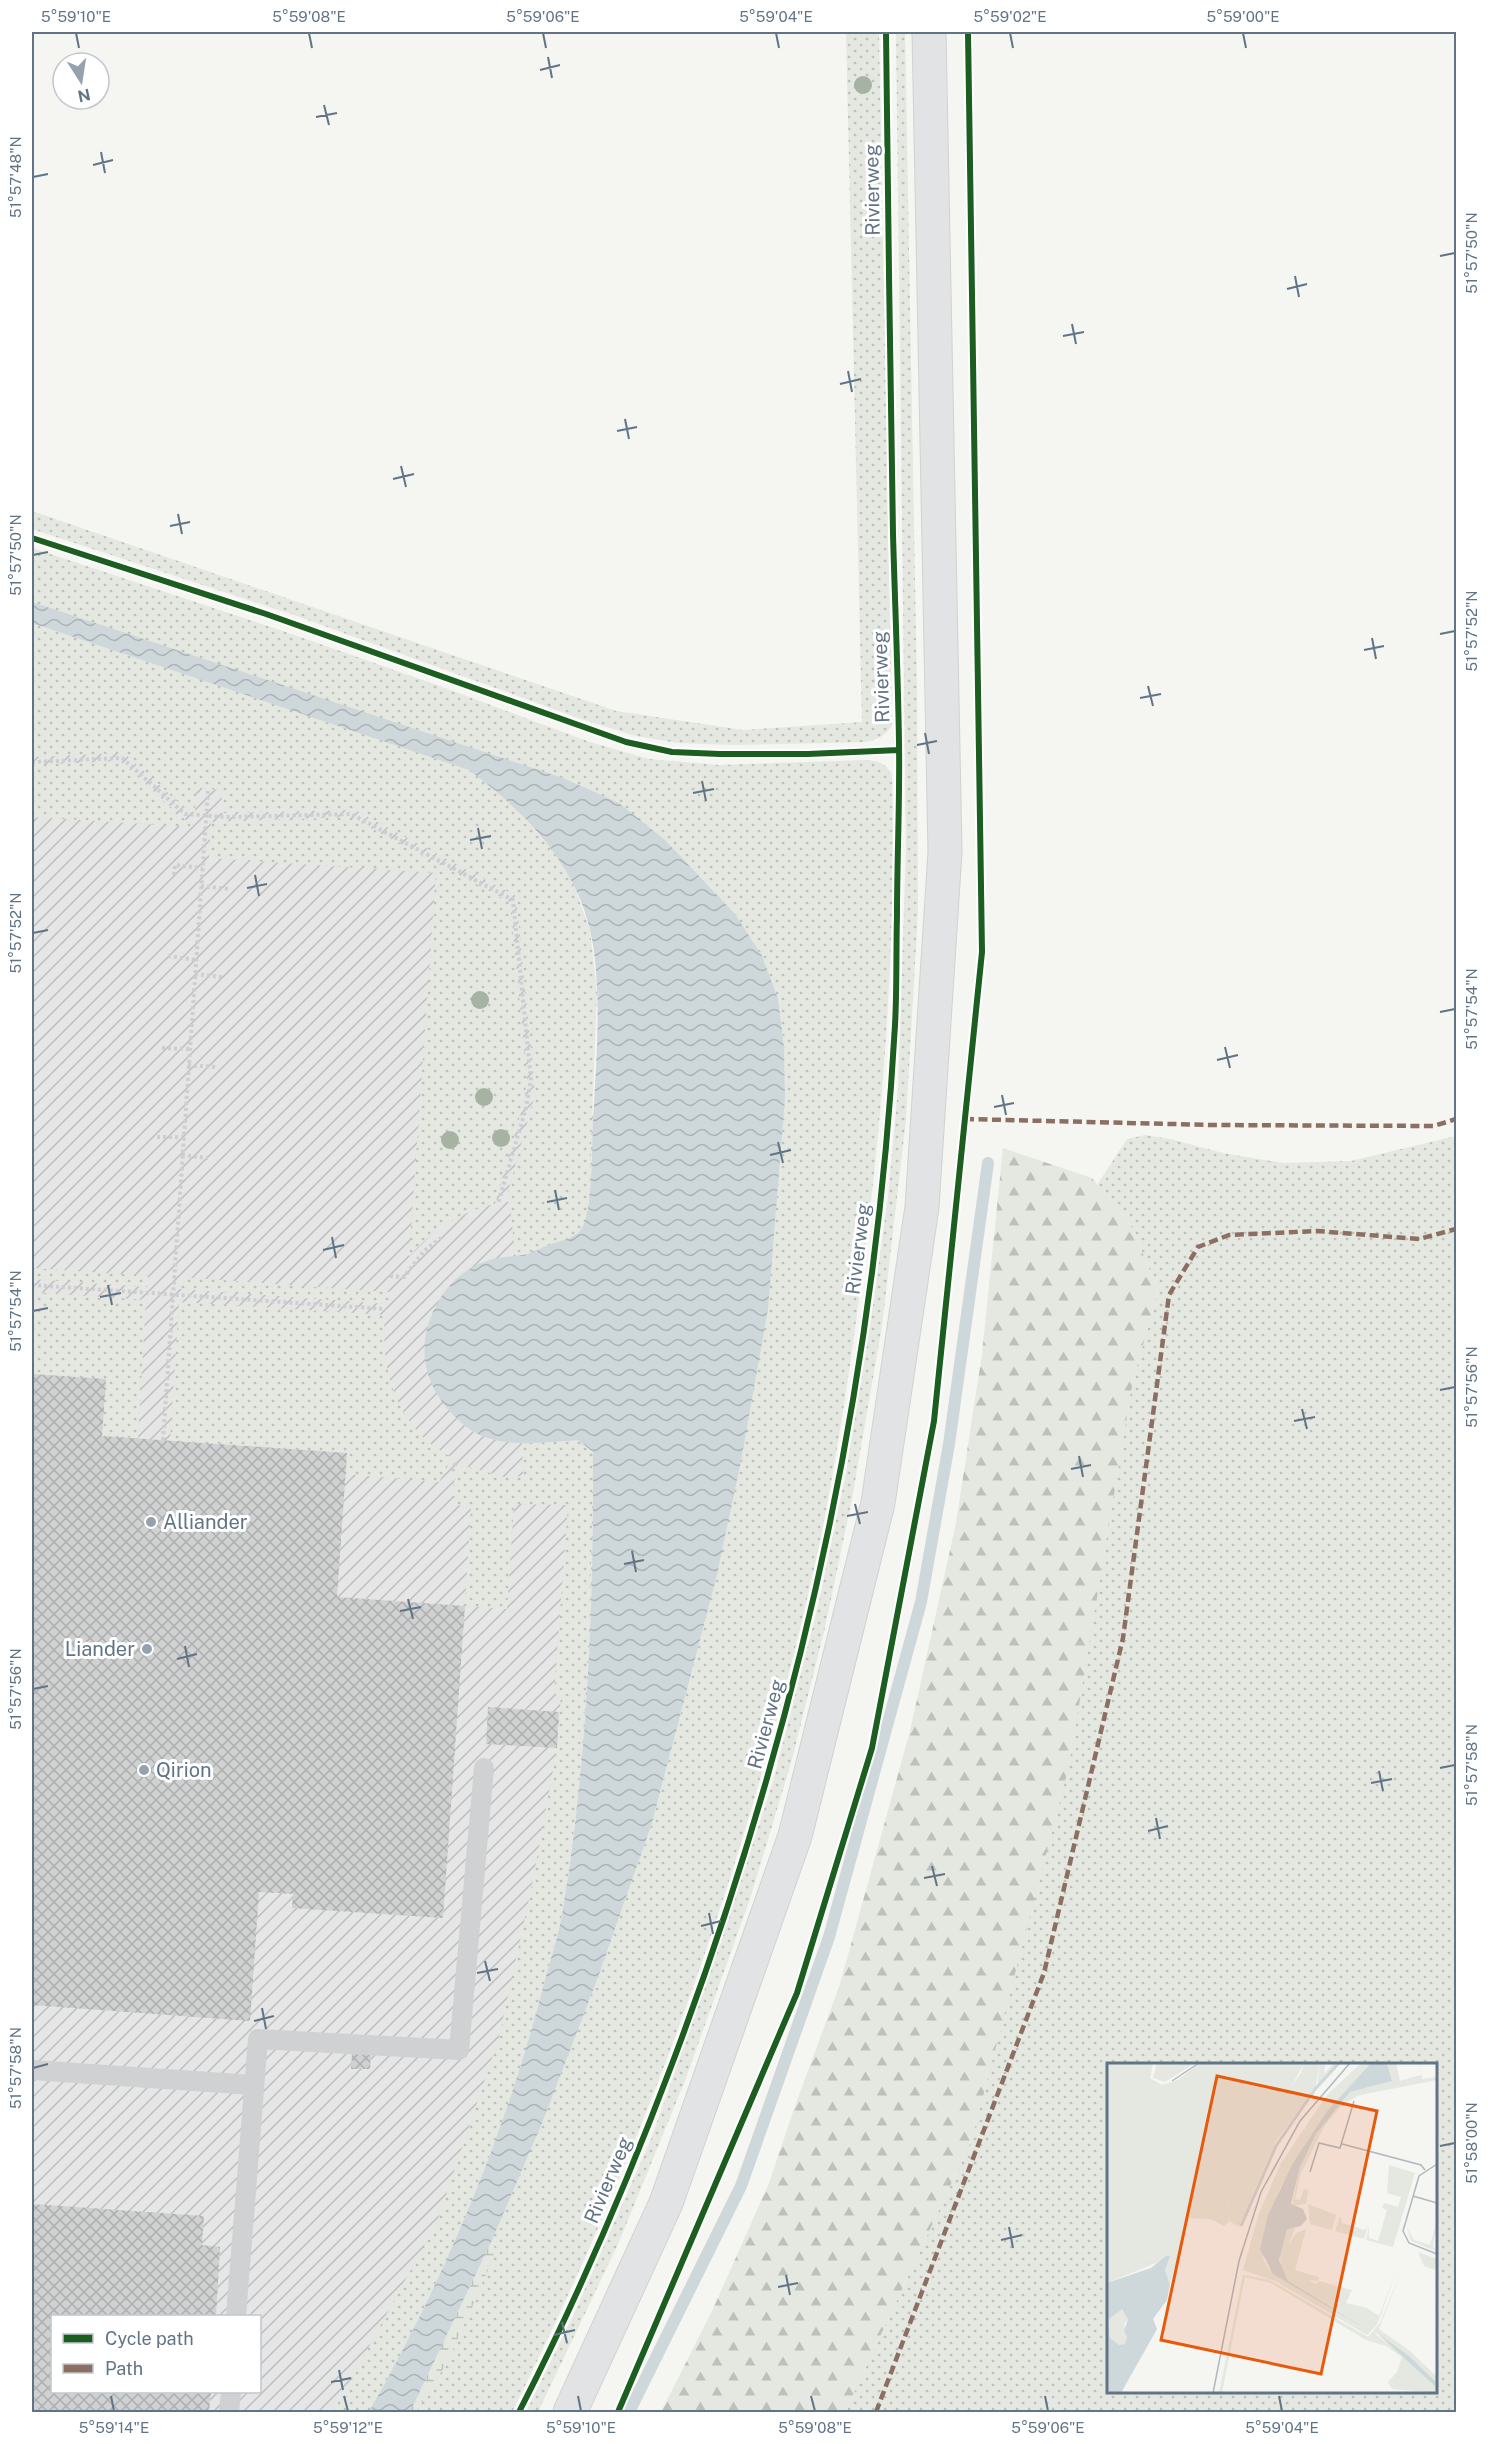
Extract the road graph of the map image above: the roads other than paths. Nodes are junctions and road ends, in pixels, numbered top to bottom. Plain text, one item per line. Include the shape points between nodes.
1 (929, 32) edge
2 (484, 1768) dead end
3 (32, 2070) edge
4 (253, 2085) junction
5 (236, 2315) edge
6 (231, 2393) edge
7 (229, 2412) edge
8 (570, 2412) edge

1 - 8 main road via 945,852 922,1208 878,1503 795,1836 666,2203
2 - 4 lane via 459,2050 258,2039
3 - 4 lane
4 - 5 lane
6 - 7 lane

